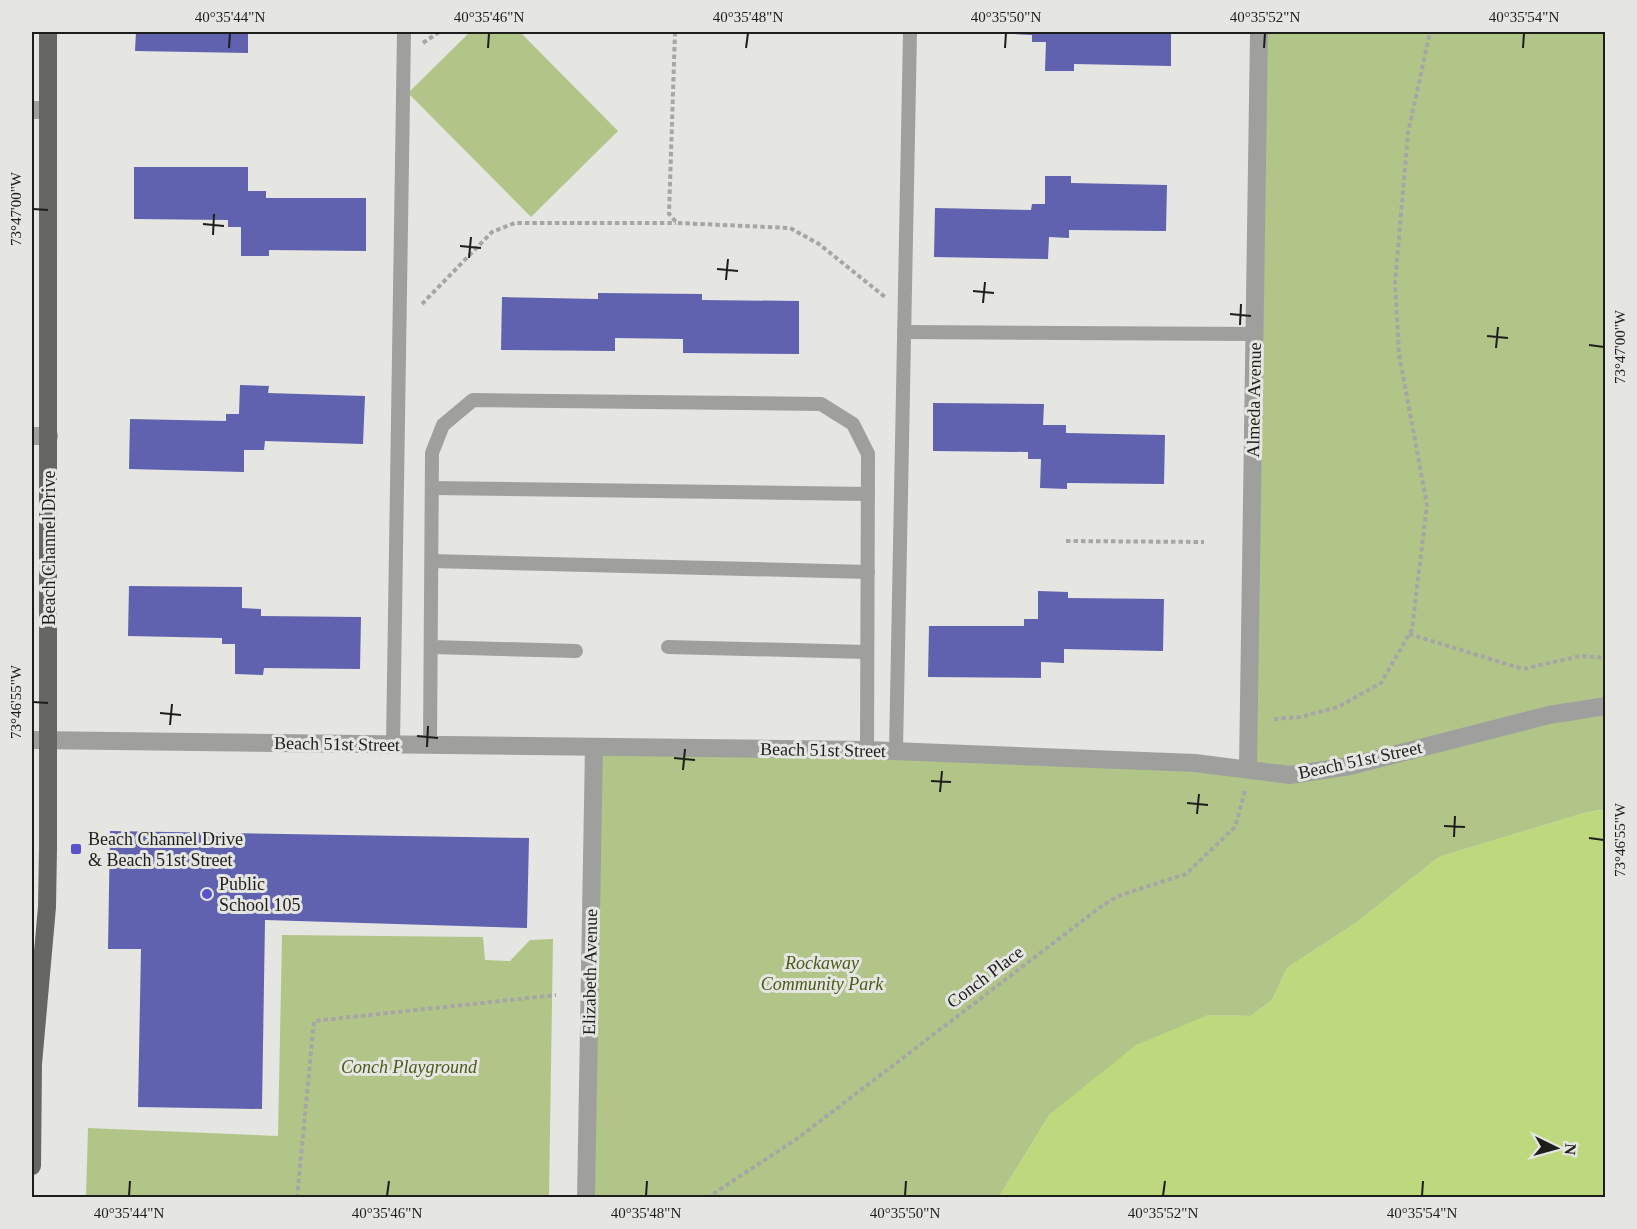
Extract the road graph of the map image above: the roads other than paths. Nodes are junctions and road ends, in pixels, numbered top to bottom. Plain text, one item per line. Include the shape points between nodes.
1 (48, 32) edge
2 (404, 32) edge
3 (910, 32) edge
4 (1259, 32) edge
5 (40, 110) edge
6 (904, 332) junction
7 (1255, 334) junction
8 (40, 436) edge
9 (432, 488) junction
10 (868, 494) junction
11 (432, 561) junction
12 (868, 572) junction
13 (431, 647) junction
14 (668, 647) dead end
15 (576, 651) dead end
16 (867, 652) junction
17 (1605, 706) edge
18 (40, 740) edge
19 (393, 744) junction
20 (430, 745) junction
21 (594, 747) junction
22 (867, 750) junction
23 (896, 751) junction
24 (1248, 768) junction
25 (32, 1060) edge
26 (32, 1166) edge
27 (586, 1197) edge

1 - 5 main road, Beach Channel Drive
2 - 19 lane
3 - 6 lane
4 - 7 street, Almeda Avenue
5 - 8 main road, Beach Channel Drive
6 - 7 lane
6 - 23 lane
7 - 24 street, Almeda Avenue
8 - 18 main road, Beach Channel Drive
9 - 10 lane
9 - 10 lane via 432,453 443,425 473,400 821,404 853,424 868,454
9 - 11 lane
10 - 12 lane
11 - 12 lane
11 - 13 lane
12 - 16 lane
13 - 15 lane
13 - 20 lane
14 - 16 lane
16 - 22 lane
17 - 24 street, Beach 51st Street via 1549,715 1326,771 1290,775
18 - 19 street, Beach 51st Street
18 - 25 main road, Beach Channel Drive via 47,907
19 - 20 street, Beach 51st Street
20 - 21 street, Beach 51st Street
21 - 22 street, Beach 51st Street
21 - 27 street, Elizabeth Avenue
22 - 23 street, Beach 51st Street
23 - 24 street, Beach 51st Street
25 - 26 main road, Beach Channel Drive

